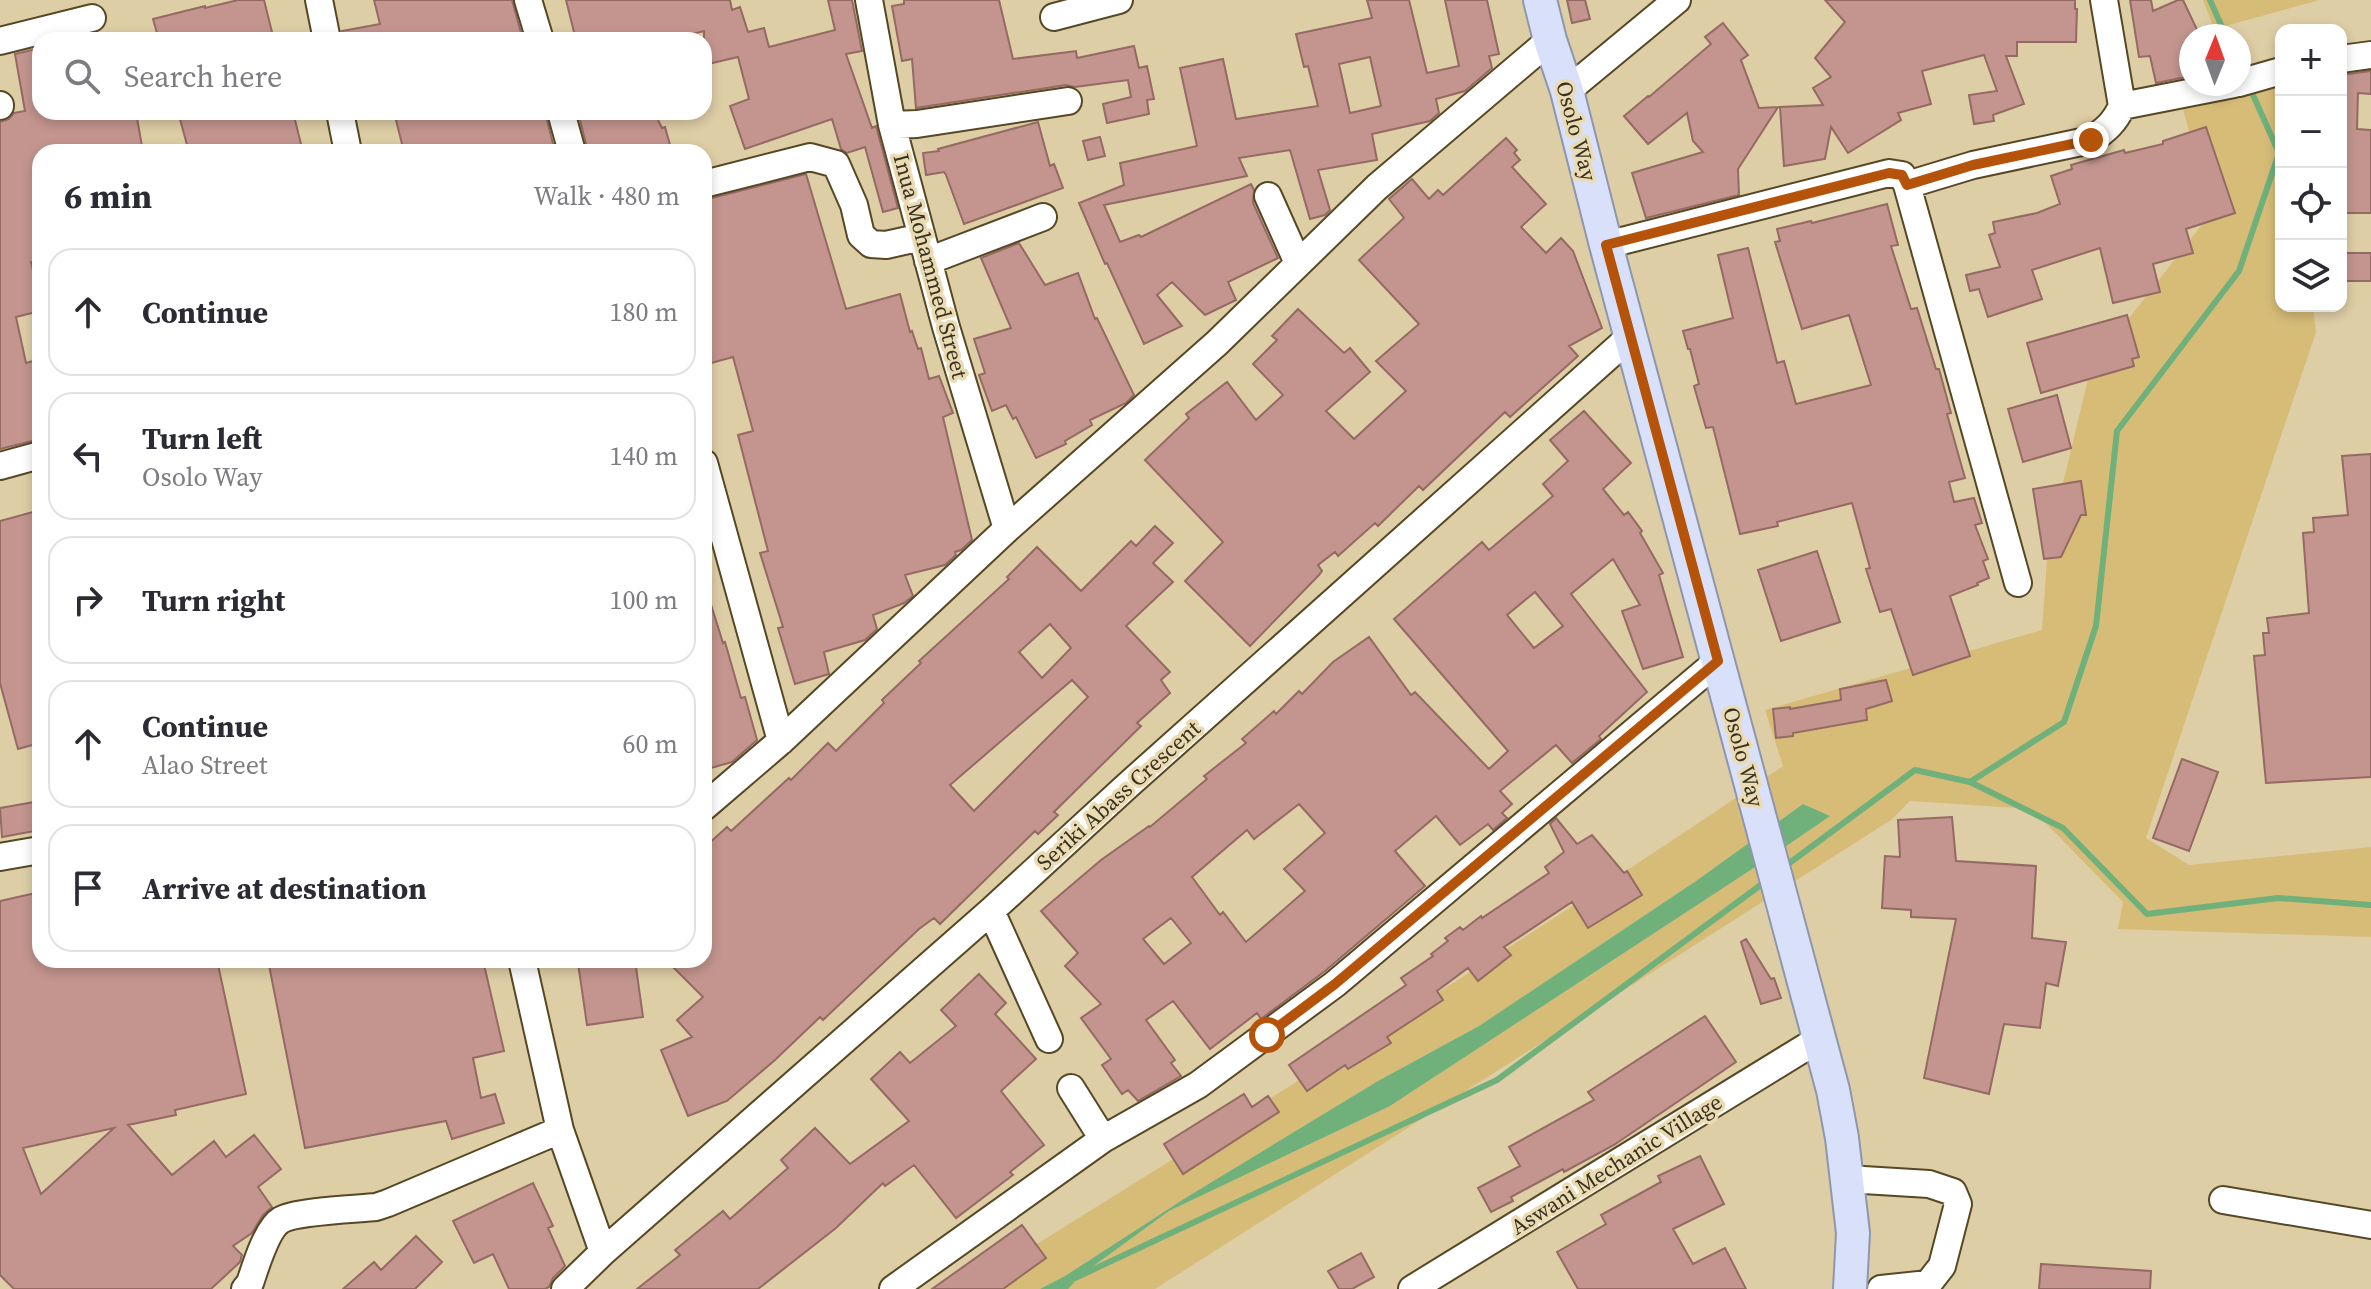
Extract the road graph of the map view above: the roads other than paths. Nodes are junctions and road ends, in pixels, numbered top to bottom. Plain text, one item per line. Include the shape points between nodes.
1 (319, 0) edge
2 (528, 0) edge
3 (869, 0) edge
4 (1119, 0) edge
5 (1540, 0) edge
6 (1677, 0) edge
7 (2104, 0) edge
8 (1054, 17) dead end
9 (92, 18) dead end
10 (36, 32) edge
11 (325, 32) edge
12 (538, 32) edge
13 (32, 33) edge
14 (1550, 40) junction
15 (0, 41) edge
16 (2371, 55) edge
17 (2347, 58) edge
18 (1567, 91) junction
19 (2179, 95) edge
20 (1068, 101) dead end
21 (2122, 106) junction
22 (342, 120) edge
23 (563, 120) edge
24 (892, 125) junction
25 (346, 144) edge
26 (570, 144) edge
27 (712, 182) edge
28 (1907, 185) junction
29 (1268, 196) dead end
30 (1043, 217) dead end
31 (1606, 245) junction
32 (925, 249) junction
33 (1298, 263) junction
34 (1631, 336) junction
35 (32, 457) edge
36 (0, 466) edge
37 (712, 492) edge
38 (1007, 529) junction
39 (2018, 583) dead end
40 (1718, 661) junction
41 (781, 741) junction
42 (712, 800) edge
43 (32, 851) edge
44 (0, 857) edge
45 (991, 911) junction
46 (525, 968) edge
47 (1049, 1039) dead end
48 (1819, 1039) junction
49 (1071, 1088) dead end
50 (560, 1130) junction
51 (1103, 1139) junction
52 (1847, 1179) junction
53 (2223, 1200) dead end
54 (2371, 1225) edge
55 (603, 1252) junction
56 (245, 1289) edge
57 (565, 1289) edge
58 (893, 1289) edge
59 (1412, 1289) edge
60 (1850, 1289) edge
61 (1881, 1289) edge

1 - 11 street
2 - 12 street
3 - 24 street, Inua Mohammed Street
4 - 8 street
5 - 14 main road, Osolo Way
6 - 18 street
7 - 21 street
9 - 10 street
13 - 15 street
14 - 18 main road, Osolo Way
14 - 33 street via 1377,187
16 - 17 street
18 - 31 main road, Osolo Way
19 - 21 street
20 - 24 street
21 - 28 street via 2115,120 2091,140
22 - 25 street
23 - 26 street
24 - 32 street, Inua Mohammed Street
27 - 32 street via 810,157 836,164 861,235 871,244
28 - 31 street via 1902,175 1889,173
28 - 39 street
29 - 33 street
30 - 32 street
31 - 34 main road, Osolo Way
32 - 38 street, Inua Mohammed Street
33 - 38 street via 1217,343
34 - 40 main road, Osolo Way
34 - 45 street, Seriki Abass Crescent
35 - 36 street
37 - 41 street
38 - 41 street
40 - 48 main road, Osolo Way
40 - 51 street via 1335,984 1198,1085
41 - 42 street
43 - 44 street
45 - 47 street
45 - 55 street, Seriki Abass Crescent
46 - 50 street
48 - 52 main road, Osolo Way
48 - 59 street, Aswani Mechanic Village
49 - 51 street
50 - 55 street
50 - 56 street via 376,1207 280,1220
51 - 58 street
52 - 60 main road, Osolo Way via 1853,1233
52 - 61 street via 1929,1184 1953,1192 1958,1204 1942,1266 1928,1284
53 - 54 street
55 - 57 street, Seriki Abass Crescent

